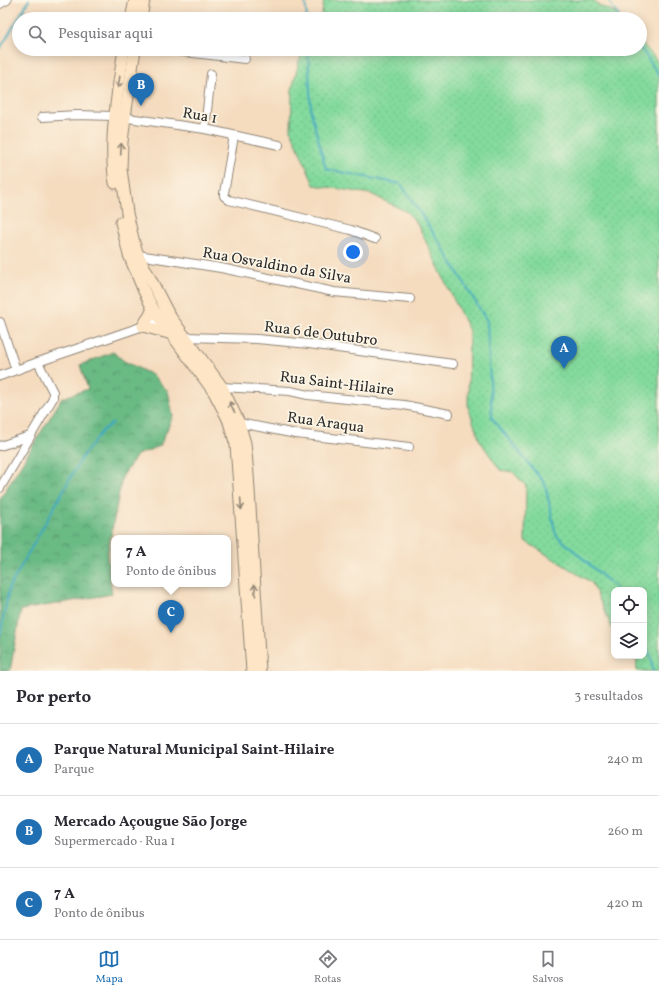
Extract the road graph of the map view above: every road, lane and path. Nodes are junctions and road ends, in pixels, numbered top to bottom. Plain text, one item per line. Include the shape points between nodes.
1 (7, 0) edge
2 (135, 0) edge
3 (144, 0) edge
4 (0, 4) edge
5 (132, 12) edge
6 (142, 12) edge
7 (124, 56) edge
8 (133, 56) edge
9 (219, 56) edge
10 (245, 59) dead end
11 (211, 74) dead end
12 (120, 116) junction
13 (42, 117) dead end
14 (205, 129) junction
15 (234, 136) junction
16 (279, 146) dead end
17 (375, 239) dead end
18 (138, 255) junction
19 (410, 298) dead end
20 (153, 309) junction
21 (161, 320) junction
22 (0, 322) edge
23 (143, 326) junction
24 (172, 334) junction
25 (186, 337) junction
26 (38, 362) junction
27 (453, 364) dead end
28 (209, 369) junction
29 (16, 370) junction
30 (0, 376) edge
31 (222, 387) junction
32 (449, 414) dead end
33 (239, 423) junction
34 (30, 436) junction
35 (0, 446) edge
36 (409, 447) dead end
37 (243, 474) junction
38 (0, 488) edge
39 (252, 671) edge
40 (260, 671) edge

1 - 4 street
2 - 5 main road
3 - 6 main road
7 -> 12 main road
8 - 12 main road
9 - 10 street
11 - 14 street
12 - 13 street, Rua 1
12 - 14 street, Rua 1
18 -> 12 main road via 127,213 120,168
12 - 20 main road via 112,142 120,219 129,255
14 - 15 street, Rua 1
15 - 16 street, Rua 1
15 - 17 street via 224,193 228,200 350,230
18 - 19 street, Rua Osvaldino da Silva via 221,268 334,292
18 - 21 main road
18 - 25 main road via 169,315
20 - 21 main road
20 - 23 main road
21 - 23 street
21 - 24 main road
21 - 28 main road
22 - 29 street
23 - 24 main road
23 - 26 street
24 - 37 main road via 214,392 228,419
25 - 27 street, Rua 6 de Outubro via 257,339 309,344
25 - 28 main road
26 - 29 street
26 - 34 street via 53,395
28 - 31 main road
29 - 30 street
31 - 32 street, Rua Saint-Hilaire via 290,391 404,405
33 -> 31 main road
33 - 36 street, Rua Araqua via 296,434
33 - 37 main road via 245,443
34 - 35 street
34 - 38 street
37 -> 39 main road
40 -> 37 main road

